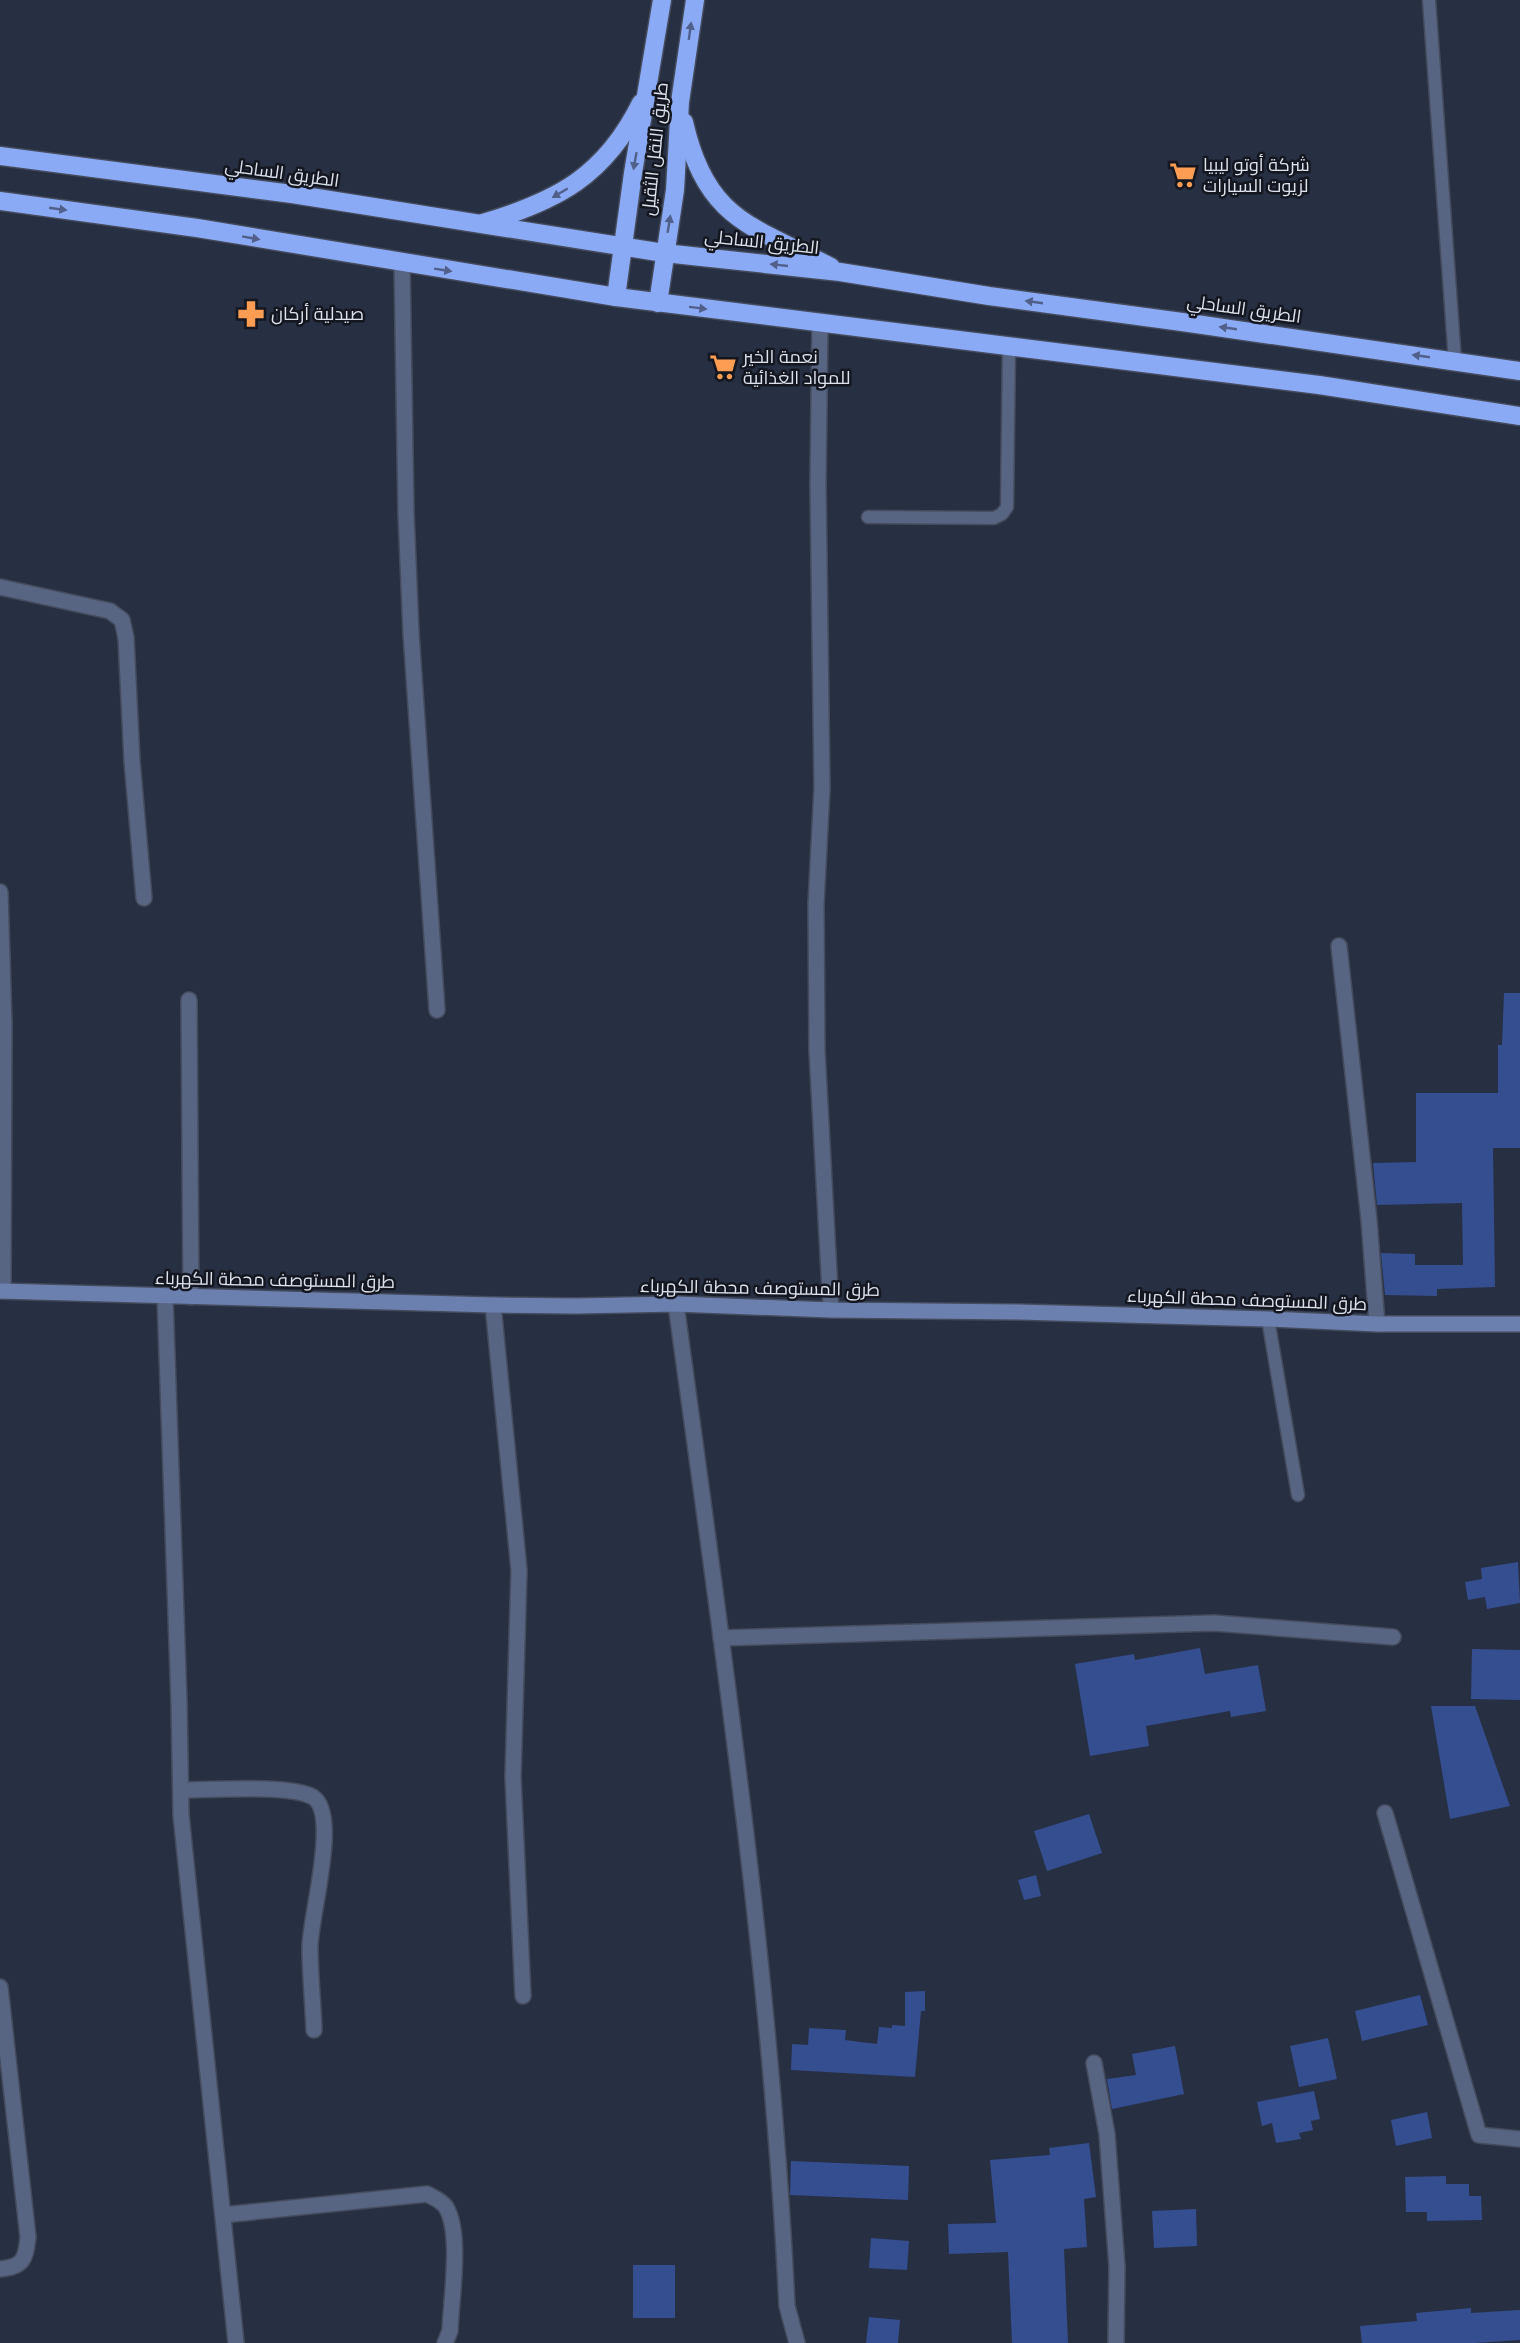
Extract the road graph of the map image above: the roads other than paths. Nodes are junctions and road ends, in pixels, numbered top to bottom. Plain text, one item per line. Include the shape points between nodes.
1 (662, 0) edge
2 (695, 0) edge
3 (1429, 0) edge
4 (649, 85) junction
5 (680, 102) junction
6 (0, 156) edge
7 (0, 201) edge
8 (478, 225) junction
9 (623, 247) junction
10 (664, 253) junction
11 (402, 264) junction
12 (840, 272) junction
13 (616, 297) junction
14 (658, 303) junction
15 (820, 322) junction
16 (1009, 345) junction
17 (1455, 361) junction
18 (1520, 371) edge
19 (1520, 416) edge
20 (868, 517) dead end
21 (0, 587) edge
22 (0, 892) edge
23 (144, 898) dead end
24 (1339, 946) dead end
25 (189, 1000) dead end
26 (438, 1010) dead end
27 (1, 1291) edge
28 (165, 1297) junction
29 (191, 1298) junction
30 (676, 1304) junction
31 (493, 1305) junction
32 (831, 1310) junction
33 (1268, 1319) junction
34 (1377, 1324) junction
35 (1520, 1324) edge
36 (1298, 1495) dead end
37 (1393, 1637) dead end
38 (721, 1638) junction
39 (181, 1790) junction
40 (1385, 1813) dead end
41 (0, 1987) edge
42 (523, 1996) dead end
43 (314, 2030) dead end
44 (1094, 2063) dead end
45 (1520, 2139) edge
46 (223, 2215) junction
47 (0, 2269) edge
48 (236, 2343) edge
49 (445, 2343) edge
50 (797, 2343) edge
51 (1116, 2343) edge

1 - 4 highway, طريق النقل الثقيل
5 -> 2 highway, طريق النقل الثقيل
3 - 17 lane
4 -> 8 highway via 623,135 605,159 578,183 550,199
4 -> 9 highway, طريق النقل الثقيل
10 -> 5 highway, طريق النقل الثقيل via 675,190
5 - 12 highway via 693,157 723,206 757,231
6 - 8 highway, الطريق الساحلي via 292,194
7 -> 11 highway via 196,228
8 - 9 highway, الطريق الساحلي
9 - 10 highway, الطريق الساحلي
9 - 13 highway, طريق النقل الثقيل
12 -> 10 highway, الطريق الساحلي
10 - 14 highway, طريق النقل الثقيل
11 -> 13 highway
11 - 26 street via 410,611
17 -> 12 highway, الطريق الساحلي
13 - 14 highway
14 -> 15 highway
15 - 16 highway
15 - 32 street via 822,788 816,904 817,1028
16 - 19 highway via 1330,386
16 - 20 lane via 1007,507 1002,514 993,518
17 - 18 highway, الطريق الساحلي
21 - 23 street via 110,611 122,620
22 - 27 street via 4,1025
24 - 34 street
25 - 29 street
27 - 28 street, طرق المستوصف محطة الكهرباء
28 - 29 street, طرق المستوصف محطة الكهرباء
28 - 39 street
29 - 31 street, طرق المستوصف محطة الكهرباء
30 - 31 street, طرق المستوصف محطة الكهرباء
30 - 32 street, طرق المستوصف محطة الكهرباء
30 - 38 street
31 - 42 street via 519,1570 513,1777
32 - 33 street, طرق المستوصف محطة الكهرباء
33 - 34 street, طرق المستوصف محطة الكهرباء
33 - 36 lane
34 - 35 street, طرق المستوصف محطة الكهرباء
37 - 38 street via 1214,1623
38 - 50 street via 771,2058 787,2306
39 - 43 street via 289,1790 321,1803 325,1818 322,1869 310,1946
39 - 46 street
40 - 45 street via 1479,2135
41 - 47 street via 28,2237 27,2251 19,2265
44 - 51 street via 1108,2145 1117,2266
46 - 48 street
46 - 49 street via 427,2194 445,2204 454,2243 450,2331

